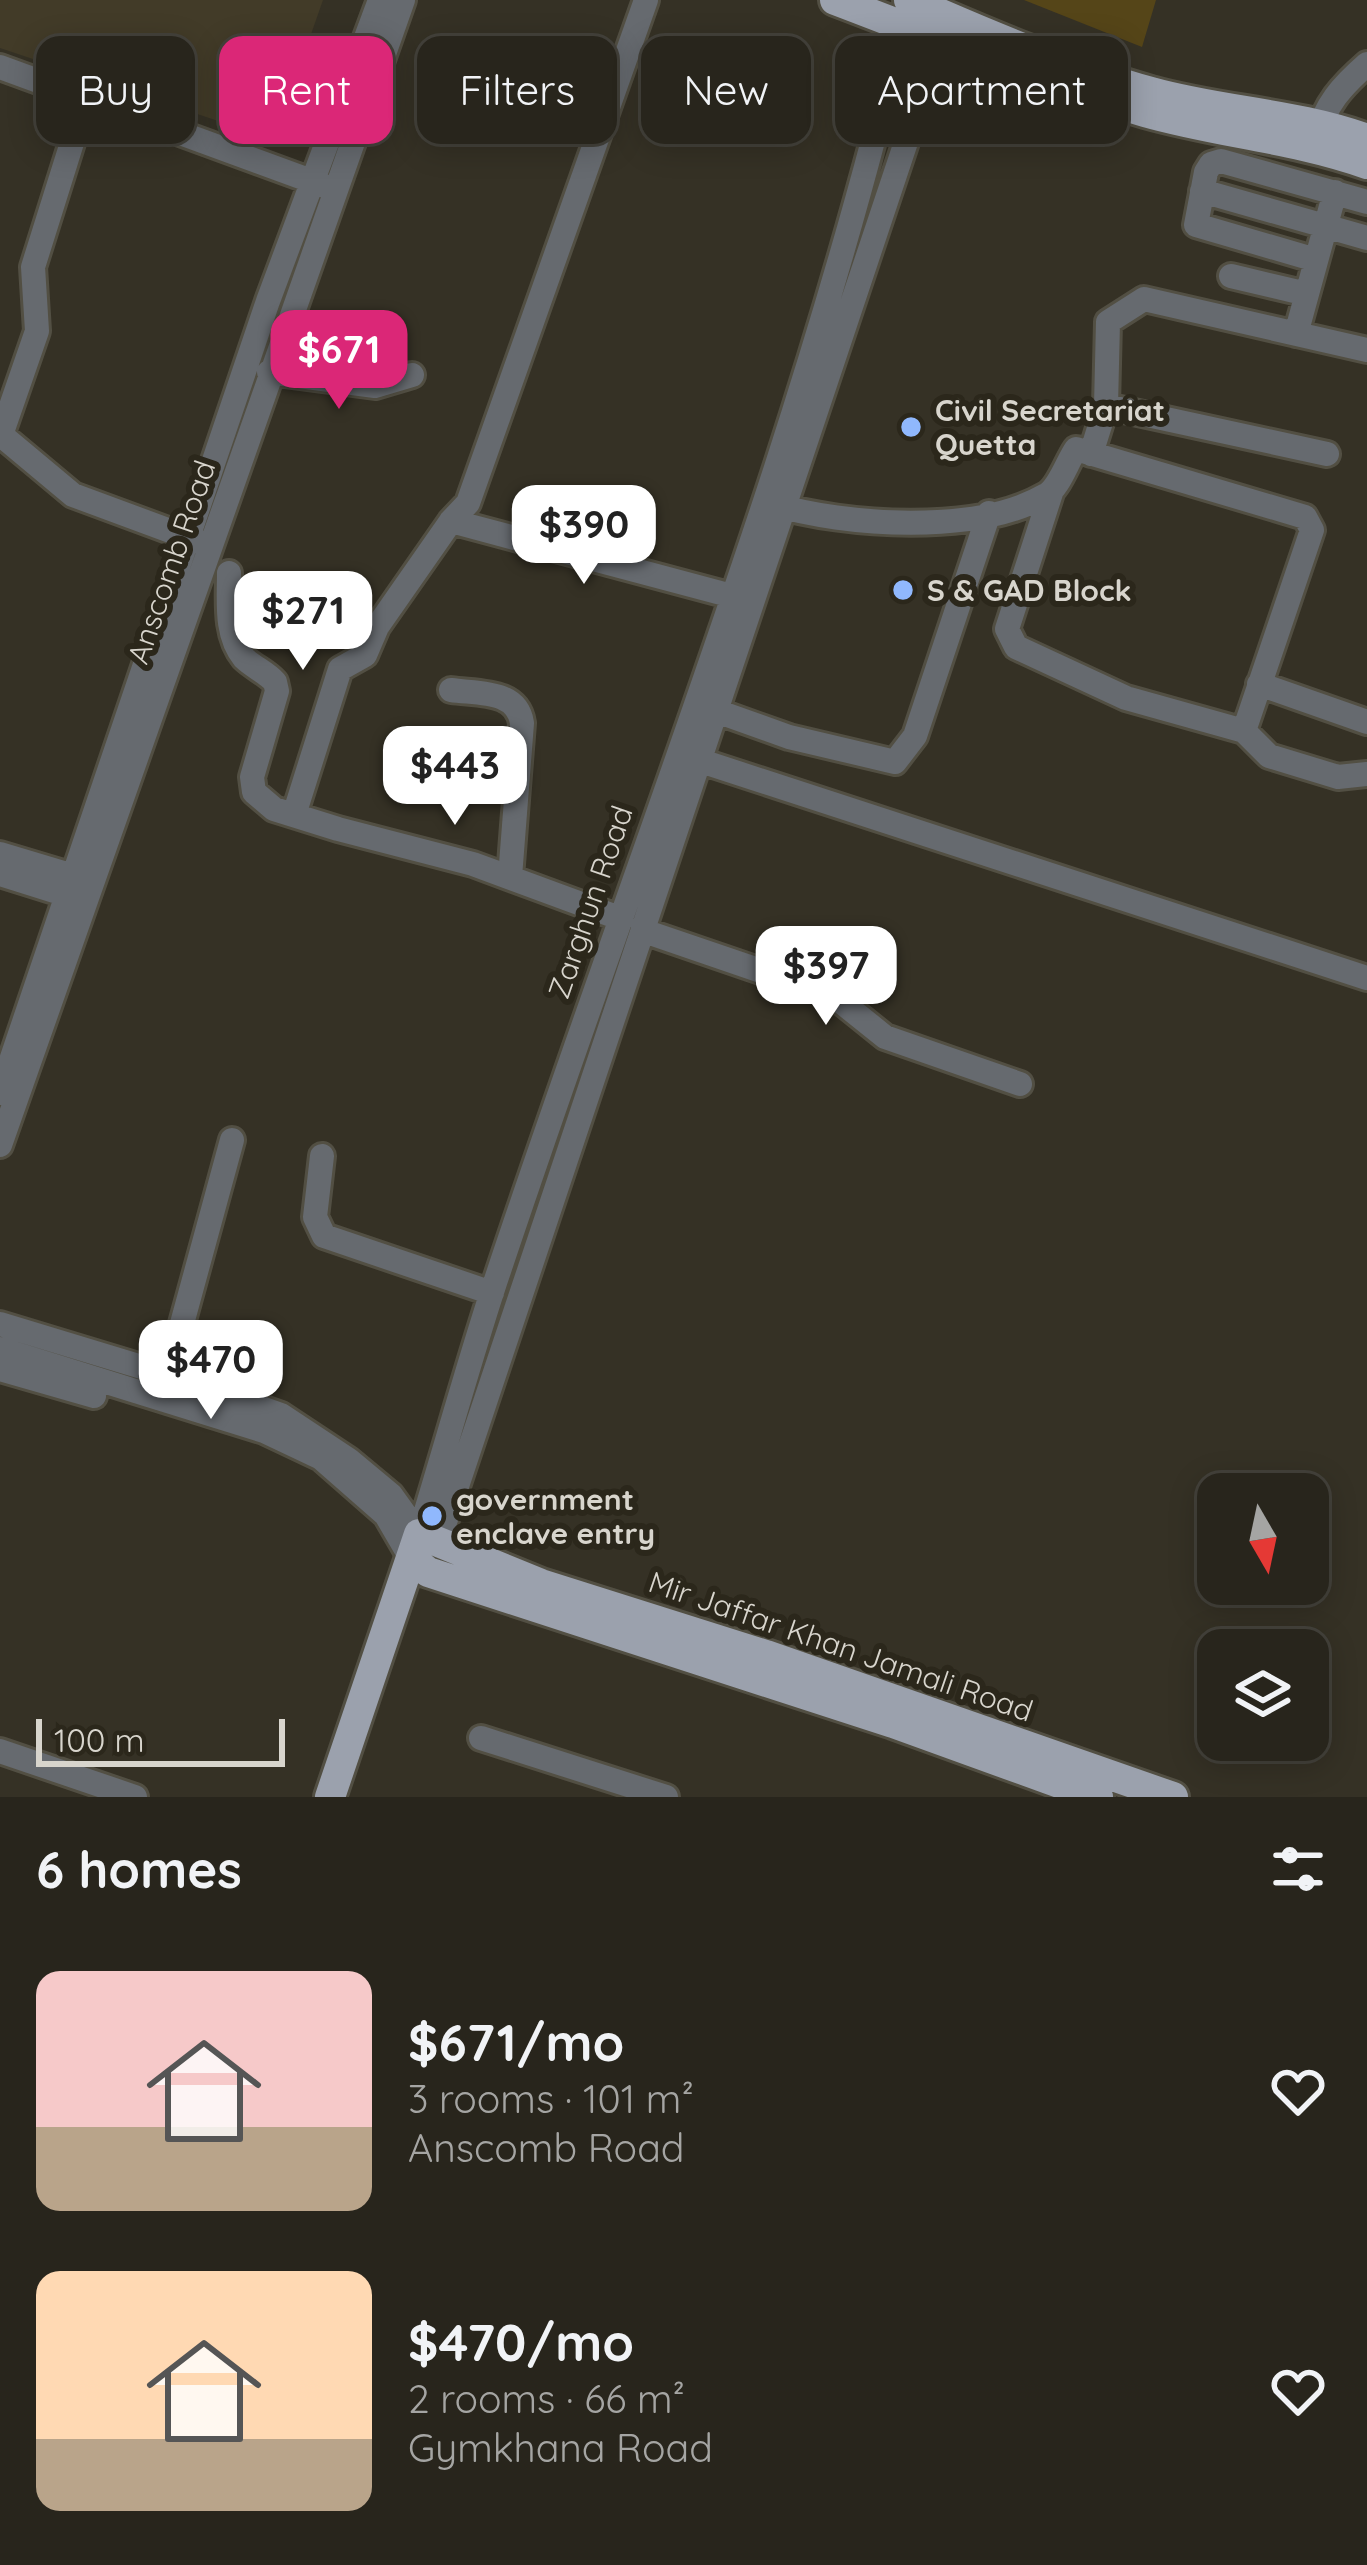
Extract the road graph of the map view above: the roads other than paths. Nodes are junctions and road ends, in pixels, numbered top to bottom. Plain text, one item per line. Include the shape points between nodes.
1 (380, 0) edge
2 (403, 0) edge
3 (646, 0) edge
4 (835, 0) edge
5 (902, 12) edge
6 (944, 25) edge
7 (1367, 64) edge
8 (0, 67) edge
9 (36, 80) edge
10 (1318, 134) junction
11 (195, 138) edge
12 (1367, 139) edge
13 (72, 144) edge
14 (1367, 164) edge
15 (322, 184) junction
16 (1202, 191) junction
17 (1335, 193) junction
18 (1367, 202) edge
19 (1325, 227) junction
20 (1367, 238) edge
21 (1316, 260) junction
22 (1231, 276) dead end
23 (1307, 294) junction
24 (1296, 334) junction
25 (1367, 350) edge
26 (269, 372) junction
27 (412, 375) dead end
28 (1106, 406) junction
29 (0, 434) edge
30 (1091, 454) junction
31 (1327, 454) dead end
32 (1052, 493) junction
33 (774, 504) junction
34 (989, 513) junction
35 (452, 521) junction
36 (198, 542) junction
37 (229, 573) dead end
38 (732, 596) junction
39 (1259, 684) junction
40 (452, 690) dead end
41 (706, 708) junction
42 (1367, 722) edge
43 (1244, 731) junction
44 (701, 761) junction
45 (1367, 774) edge
46 (294, 814) junction
47 (0, 854) edge
48 (0, 874) edge
49 (510, 877) junction
50 (81, 889) junction
51 (633, 925) junction
52 (1367, 978) edge
53 (1020, 1084) dead end
54 (0, 1093) edge
55 (232, 1140) dead end
56 (0, 1144) edge
57 (322, 1156) dead end
58 (492, 1293) junction
59 (0, 1324) edge
60 (1, 1368) edge
61 (168, 1375) junction
62 (424, 1552) junction
63 (481, 1738) dead end
64 (0, 1751) edge
65 (585, 1785) edge
66 (135, 1797) edge
67 (331, 1797) edge
68 (351, 1797) edge
69 (666, 1797) edge
70 (1099, 1797) edge
71 (1173, 1797) edge

1 - 15 street, Anscomb Road
2 - 15 street, Anscomb Road
3 - 35 street via 468,503
4 - 5 main road
5 - 6 main road
5 - 33 street, Zarghun Road via 880,124
6 - 10 main road via 1152,92
6 - 33 street, Zarghun Road
7 - 10 street via 1339,89
8 - 9 street
10 - 12 main road
10 - 14 main road
11 - 15 street
13 - 29 street via 33,267 37,332
15 - 26 street, Anscomb Road
15 - 36 street, Anscomb Road
16 - 17 street via 1211,164 1221,161
16 - 19 street
16 - 21 street via 1196,225
17 - 18 street
17 - 19 street
19 - 20 street
19 - 21 street
21 - 23 street
22 - 23 street
23 - 24 street
24 - 25 street
24 - 28 street via 1144,299 1108,322
26 - 27 street via 375,386
26 - 36 street, Anscomb Road
28 - 30 street
28 - 31 street
29 - 36 street via 73,495
30 - 32 street via 1076,449
30 - 39 street via 1305,517 1312,530
32 - 34 street
32 - 43 street via 1007,629 1016,647 1126,698
33 - 34 street via 915,526
33 - 38 street, Zarghun Road
33 - 41 street, Zarghun Road
34 - 41 street via 915,736 895,762
35 - 38 street
35 - 46 street via 365,655 340,669
36 - 50 street, Anscomb Road
37 - 46 street via 236,644 277,691 254,792
38 - 41 street, Zarghun Road
39 - 42 street
39 - 43 street
40 - 49 street via 512,699 520,709
41 - 44 street, Zarghun Road
41 - 51 street, Zarghun Road
43 - 45 street via 1269,756 1338,777
44 - 51 street, Zarghun Road
44 - 52 street
46 - 49 street
47 - 50 street
48 - 50 street
49 - 51 street
50 - 54 street, Anscomb Road
50 - 56 street, Anscomb Road
51 - 53 street via 834,996 885,1037
51 - 58 street, Zarghun Road
51 - 62 street, Zarghun Road
55 - 61 street
57 - 58 street via 315,1217 324,1236
58 - 62 street, Zarghun Road
59 - 61 street
60 - 62 street via 141,1394 264,1431 321,1458
61 - 62 street via 281,1415 349,1460 391,1495
62 - 67 main road, Zarghun Road
62 - 68 main road, Zarghun Road
62 - 70 main road, Mir Jaffar Khan Jamali Road
62 - 71 main road, Mir Jaffar Khan Jamali Road via 766,1655
63 - 65 street
64 - 66 street
65 - 69 street

